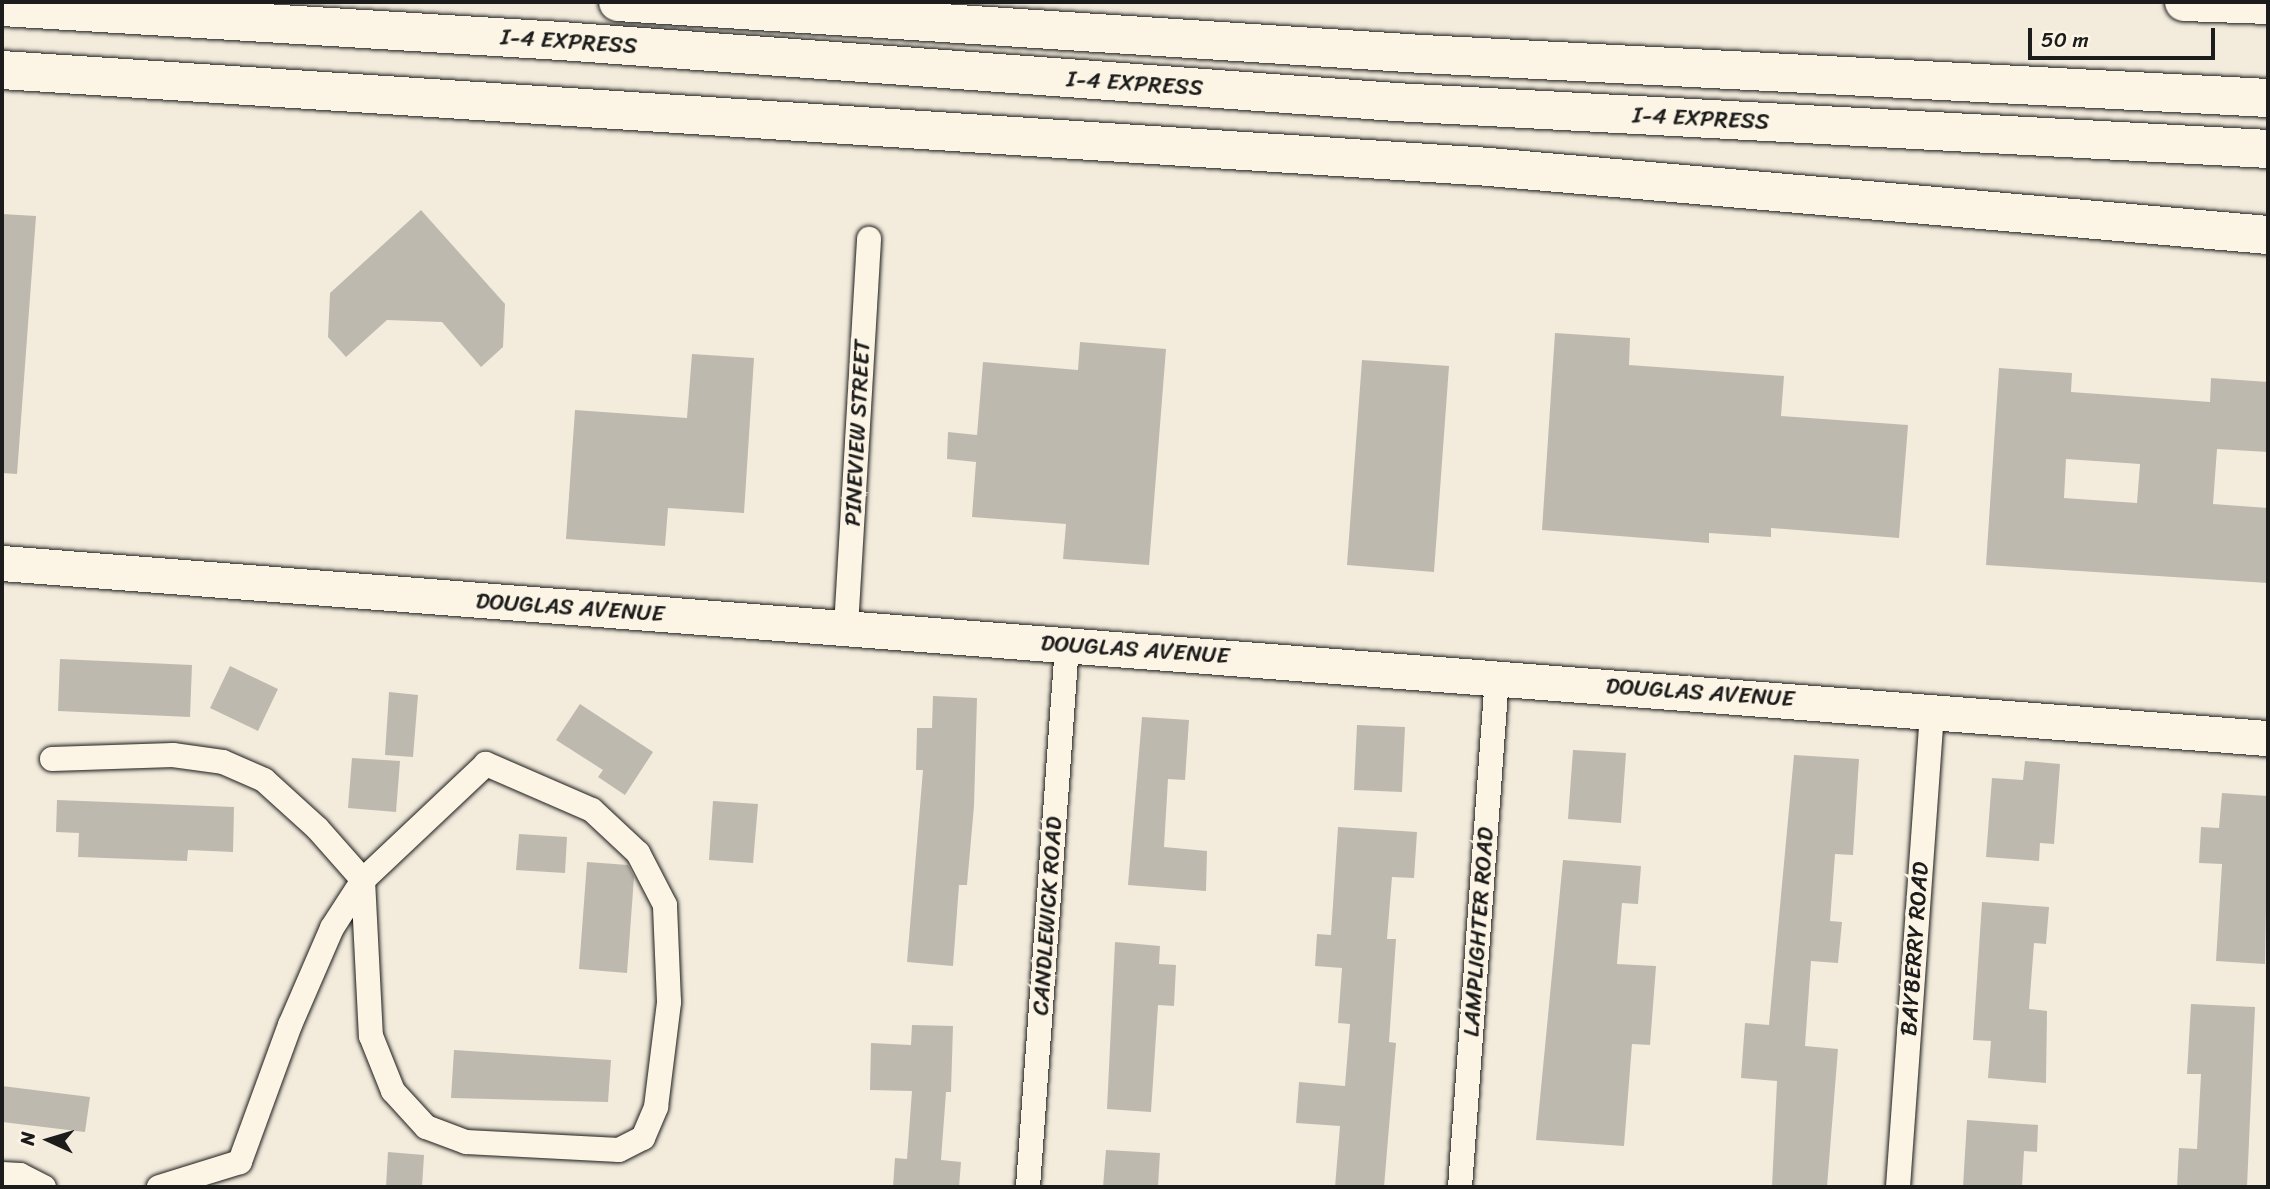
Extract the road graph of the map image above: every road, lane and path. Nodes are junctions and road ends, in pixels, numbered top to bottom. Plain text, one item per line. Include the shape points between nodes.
1 (618, 2) edge
2 (2185, 2) edge
3 (2268, 5) edge
4 (2, 8) edge
5 (2, 70) edge
6 (2268, 98) edge
7 (2268, 149) edge
8 (2268, 235) edge
9 (869, 239) dead end
10 (2, 563) edge
11 (846, 626) junction
12 (1067, 645) junction
13 (1497, 677) junction
14 (1932, 711) junction
15 (2268, 738) edge
16 (52, 759) dead end
17 (363, 880) junction
18 (2, 1174) edge
19 (44, 1187) edge
20 (159, 1187) edge
21 (1028, 1187) edge
22 (1460, 1187) edge
23 (1898, 1187) edge

1 - 6 highway, I-4 EXPRESS via 1423,54
2 - 3 highway
4 - 7 highway, I-4 EXPRESS via 561,41 1395,102
5 - 8 highway via 1489,167
9 - 11 street, PINEVIEW STREET
10 - 11 main road, DOUGLAS AVENUE
11 - 12 main road, DOUGLAS AVENUE
12 - 13 main road, DOUGLAS AVENUE
12 - 21 street, CANDLEWICK ROAD
13 - 14 main road, DOUGLAS AVENUE
13 - 22 street, LAMPLIGHTER ROAD
14 - 15 main road, DOUGLAS AVENUE
14 - 23 street, BAYBERRY ROAD
16 - 17 street via 173,755 223,762 264,780 317,828
17 - 17 street via 486,764 592,810 638,853 665,905 669,1002 656,1107 643,1138 619,1150 569,1150 466,1142 426,1127 393,1091 371,1036
17 - 20 street via 332,928 240,1162
18 - 19 street via 20,1175

